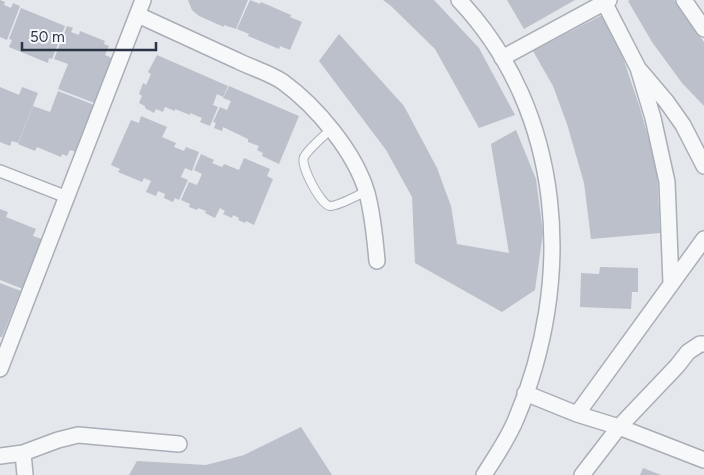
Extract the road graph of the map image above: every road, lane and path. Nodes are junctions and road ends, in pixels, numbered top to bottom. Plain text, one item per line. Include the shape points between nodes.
1 (144, 0) edge
2 (459, 0) edge
3 (684, 0) edge
4 (605, 1) edge
5 (138, 15) junction
6 (704, 29) edge
7 (502, 58) junction
8 (638, 68) junction
9 (331, 129) junction
10 (704, 166) edge
11 (0, 171) edge
12 (367, 192) junction
13 (67, 197) junction
14 (704, 239) edge
15 (377, 261) dead end
16 (671, 283) junction
17 (704, 344) edge
18 (0, 370) edge
19 (525, 393) junction
20 (577, 414) junction
21 (620, 427) junction
22 (179, 444) dead end
23 (23, 453) junction
24 (0, 456) edge
25 (704, 460) edge
26 (24, 475) edge
27 (484, 475) edge
28 (582, 475) edge

1 - 5 street
2 - 7 street
3 - 6 street
4 - 7 street
4 - 8 street
5 - 9 street via 282,82
5 - 13 street
7 - 19 street via 533,122 544,162 550,203 552,239 545,323
8 - 10 street via 683,126
8 - 16 street via 667,182
9 - 12 street
9 - 12 lane via 306,154 303,162 321,199 333,206
11 - 13 street
12 - 15 street
13 - 18 street
14 - 16 street
16 - 20 street
17 - 21 street via 688,352
19 - 20 street
19 - 27 street via 516,420
20 - 21 street
21 - 25 street
21 - 28 street
22 - 23 street via 78,435
23 - 24 street
23 - 26 street

